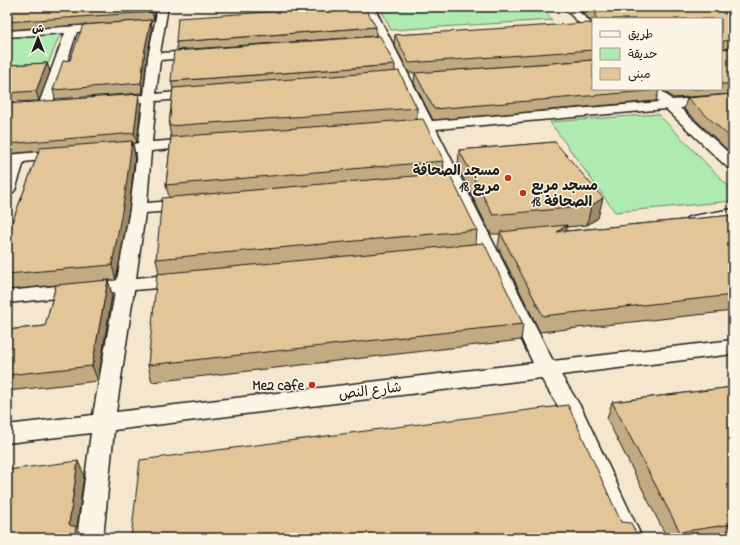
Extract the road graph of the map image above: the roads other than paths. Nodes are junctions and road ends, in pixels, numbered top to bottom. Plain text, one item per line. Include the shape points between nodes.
1 (568, 7) edge
2 (367, 9) edge
3 (159, 20) edge
4 (116, 27) edge
5 (573, 28) edge
6 (592, 29) edge
7 (72, 30) junction
8 (7, 34) edge
9 (400, 39) edge
10 (380, 40) junction
11 (209, 53) edge
12 (154, 57) junction
13 (59, 66) junction
14 (44, 67) edge
15 (419, 77) edge
16 (404, 78) junction
17 (388, 79) edge
18 (655, 90) edge
19 (206, 94) edge
20 (150, 98) junction
21 (733, 99) edge
22 (105, 101) edge
23 (60, 104) edge
24 (669, 104) junction
25 (45, 106) junction
26 (30, 107) edge
27 (428, 126) junction
28 (389, 129) edge
29 (208, 142) edge
30 (146, 147) junction
31 (98, 151) edge
32 (74, 153) edge
33 (727, 153) edge
34 (13, 158) edge
35 (733, 165) edge
36 (454, 181) junction
37 (439, 182) edge
38 (7, 190) edge
39 (202, 204) edge
40 (138, 210) junction
41 (733, 214) edge
42 (679, 223) edge
43 (197, 278) edge
44 (126, 285) junction
45 (7, 297) edge
46 (733, 347) edge
47 (546, 368) junction
48 (103, 422) junction
49 (7, 434) edge
50 (90, 538) edge
51 (629, 538) edge

1 - 6 street
2 - 10 street
3 - 12 street
4 - 7 street
5 - 6 street
7 - 8 street
7 - 13 street
9 - 10 street
10 - 16 street
11 - 12 street
12 - 20 street
13 - 14 street
13 - 25 street
15 - 16 street
16 - 17 street
16 - 27 street
18 - 24 street
19 - 20 street
20 - 22 street
20 - 30 street
21 - 24 street
23 - 25 street
24 - 27 street
24 - 33 street
25 - 26 street
27 - 28 street
27 - 36 street
29 - 30 street
30 - 31 street
30 - 40 street
32 - 34 street
33 - 35 street
34 - 38 street
36 - 37 street
36 - 47 street
39 - 40 street
40 - 44 street
41 - 42 street
43 - 44 street
44 - 45 street
44 - 48 street
46 - 47 street, شارع النص
47 - 48 street, شارع النص
47 - 51 street via 571,409
48 - 49 street, شارع النص
48 - 50 street

